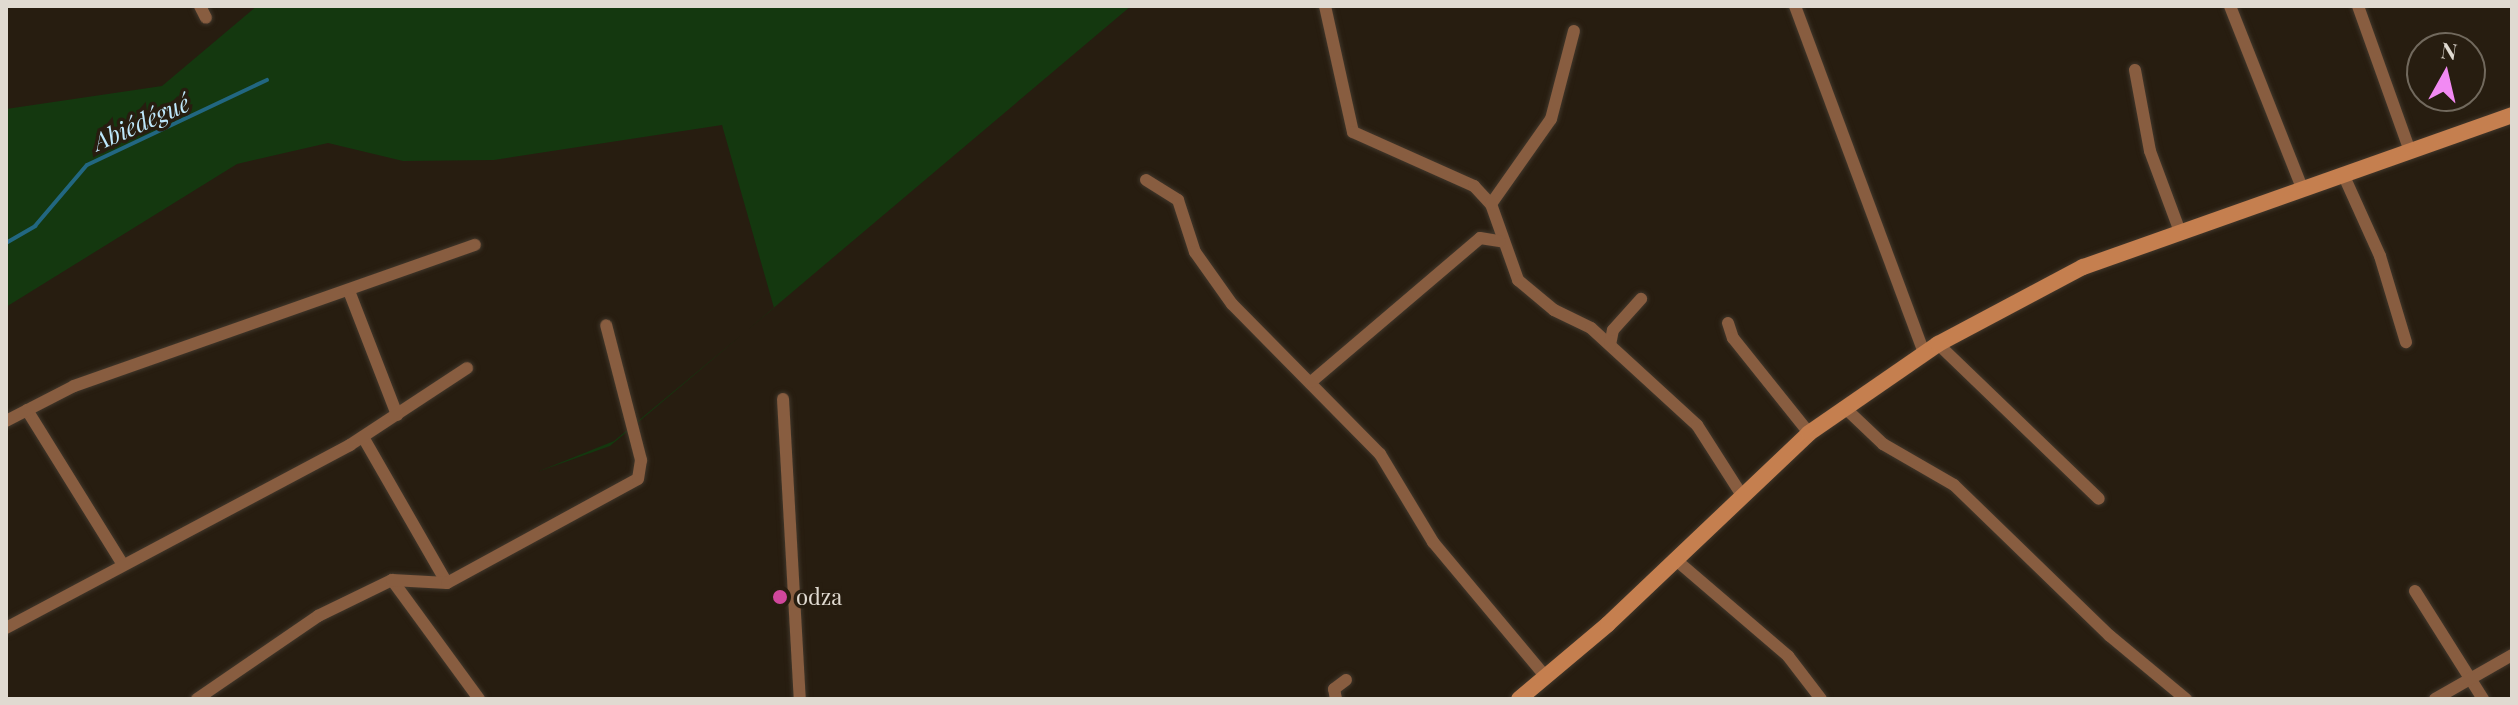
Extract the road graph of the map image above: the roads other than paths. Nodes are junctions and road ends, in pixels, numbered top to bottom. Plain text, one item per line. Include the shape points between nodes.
1 (200, 6) edge
2 (1325, 6) edge
3 (1795, 6) edge
4 (2230, 6) edge
5 (2358, 6) edge
6 (206, 18) dead end
7 (1574, 31) dead end
8 (2135, 70) dead end
9 (2512, 115) edge
10 (2410, 151) junction
11 (2343, 174) junction
12 (1146, 180) dead end
13 (2302, 188) junction
14 (1491, 204) junction
15 (2179, 229) junction
16 (1500, 241) junction
17 (475, 245) dead end
18 (349, 291) junction
19 (1641, 299) dead end
20 (1728, 323) dead end
21 (606, 325) dead end
22 (2406, 342) dead end
23 (1610, 345) junction
24 (1931, 348) junction
25 (467, 368) dead end
26 (1311, 382) junction
27 (783, 399) dead end
28 (1844, 407) junction
29 (27, 410) junction
30 (397, 415) junction
31 (6, 421) edge
32 (1809, 433) junction
33 (363, 437) junction
34 (1743, 497) junction
35 (2099, 499) dead end
36 (1676, 560) junction
37 (123, 565) junction
38 (392, 580) junction
39 (447, 583) junction
40 (2415, 591) dead end
41 (6, 628) edge
42 (2512, 655) edge
43 (1546, 677) junction
44 (2471, 678) junction
45 (1346, 680) dead end
46 (197, 699) edge
47 (479, 699) edge
48 (800, 699) edge
49 (1336, 699) edge
50 (1519, 699) edge
51 (1821, 699) edge
52 (2186, 699) edge
53 (2435, 699) edge
54 (2483, 699) edge

1 - 6 street
2 - 14 street via 1353,132 1474,186
3 - 24 street
4 - 13 street
5 - 10 street
7 - 14 street via 1551,119
8 - 15 street via 2150,151
9 - 10 street
10 - 11 street
11 - 13 street
11 - 22 street via 2380,256
12 - 26 street via 1178,200 1195,252 1232,304
13 - 15 street
14 - 16 street
15 - 24 street via 2083,267
16 - 23 street via 1518,280
16 - 26 street via 1480,238
17 - 18 street
18 - 29 street via 74,386
18 - 30 street
19 - 23 street via 1613,330
20 - 32 street via 1733,338
21 - 39 street via 641,460 638,479
23 - 34 street via 1697,425
24 - 28 street
24 - 35 street
25 - 30 street
26 - 43 street via 1380,454 1433,542
27 - 48 street
28 - 32 street
28 - 52 street via 1883,444 1954,485 2110,636
29 - 31 street
29 - 37 street
30 - 33 street
32 - 34 street
33 - 37 street
33 - 39 street
34 - 36 street
36 - 43 street
36 - 51 street via 1788,656
37 - 41 street
38 - 39 street
38 - 46 street via 318,616
38 - 47 street
40 - 44 street
42 - 44 street
43 - 50 street
44 - 53 street
44 - 54 street
45 - 49 street via 1334,689

